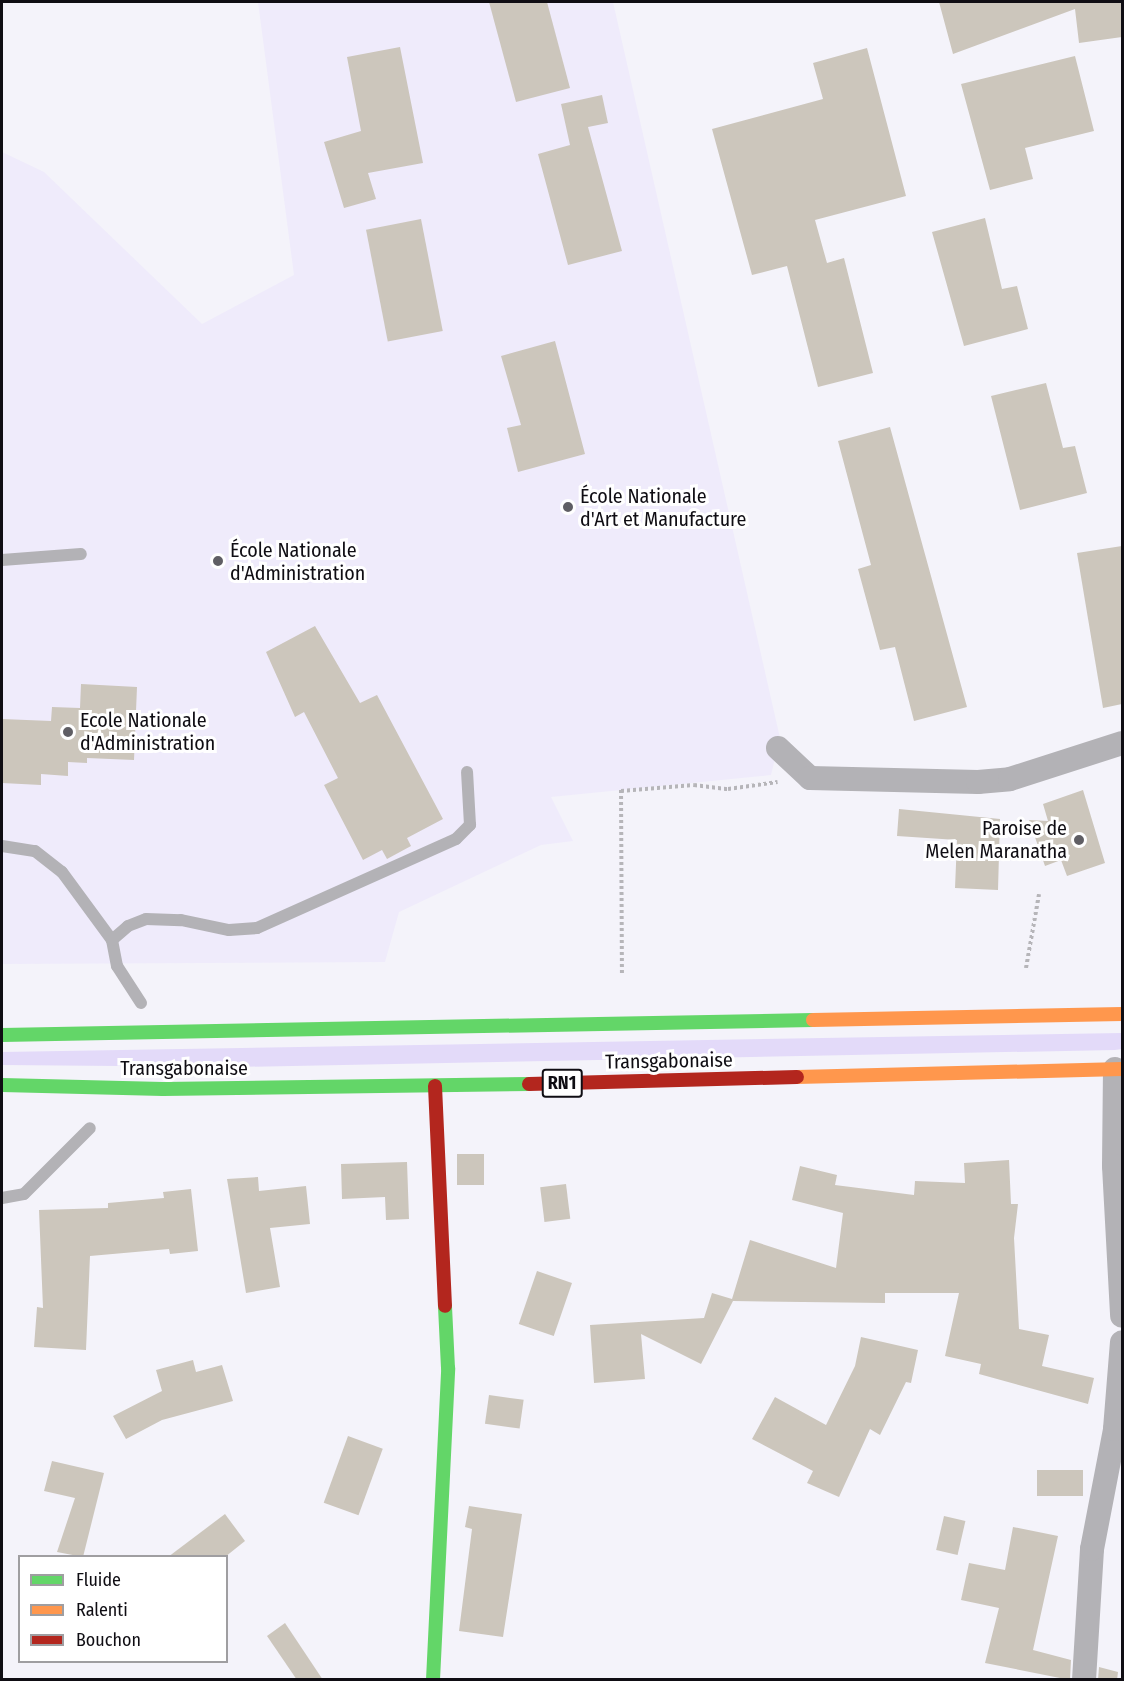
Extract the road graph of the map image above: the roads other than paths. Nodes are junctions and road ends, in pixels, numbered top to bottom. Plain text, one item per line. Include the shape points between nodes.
1 (81, 554) dead end
2 (2, 560) edge
3 (1122, 743) edge
4 (778, 748) dead end
5 (467, 772) dead end
6 (2, 846) edge
7 (112, 940) junction
8 (141, 1003) dead end
9 (1122, 1014) edge
10 (2, 1035) edge
11 (1119, 1069) edge
12 (2, 1085) edge
13 (435, 1086) junction
14 (90, 1128) dead end
15 (2, 1198) edge
16 (1122, 1316) edge
17 (1122, 1342) edge
18 (433, 1680) edge
19 (1084, 1680) edge

1 - 2 lane
3 - 4 street via 1010,779 810,778
5 - 7 lane via 470,825 456,839 257,928 229,930 181,920 146,919 128,926
6 - 7 lane via 35,851 62,872
7 - 8 lane via 117,966
9 - 10 main road, Transgabonaise
11 - 13 main road, Transgabonaise / RN1
11 - 16 street via 1114,1166
12 - 13 main road, Transgabonaise / RN1 via 163,1089
13 - 18 main road via 448,1368
14 - 15 lane via 24,1194
17 - 19 street via 1115,1428 1092,1549

